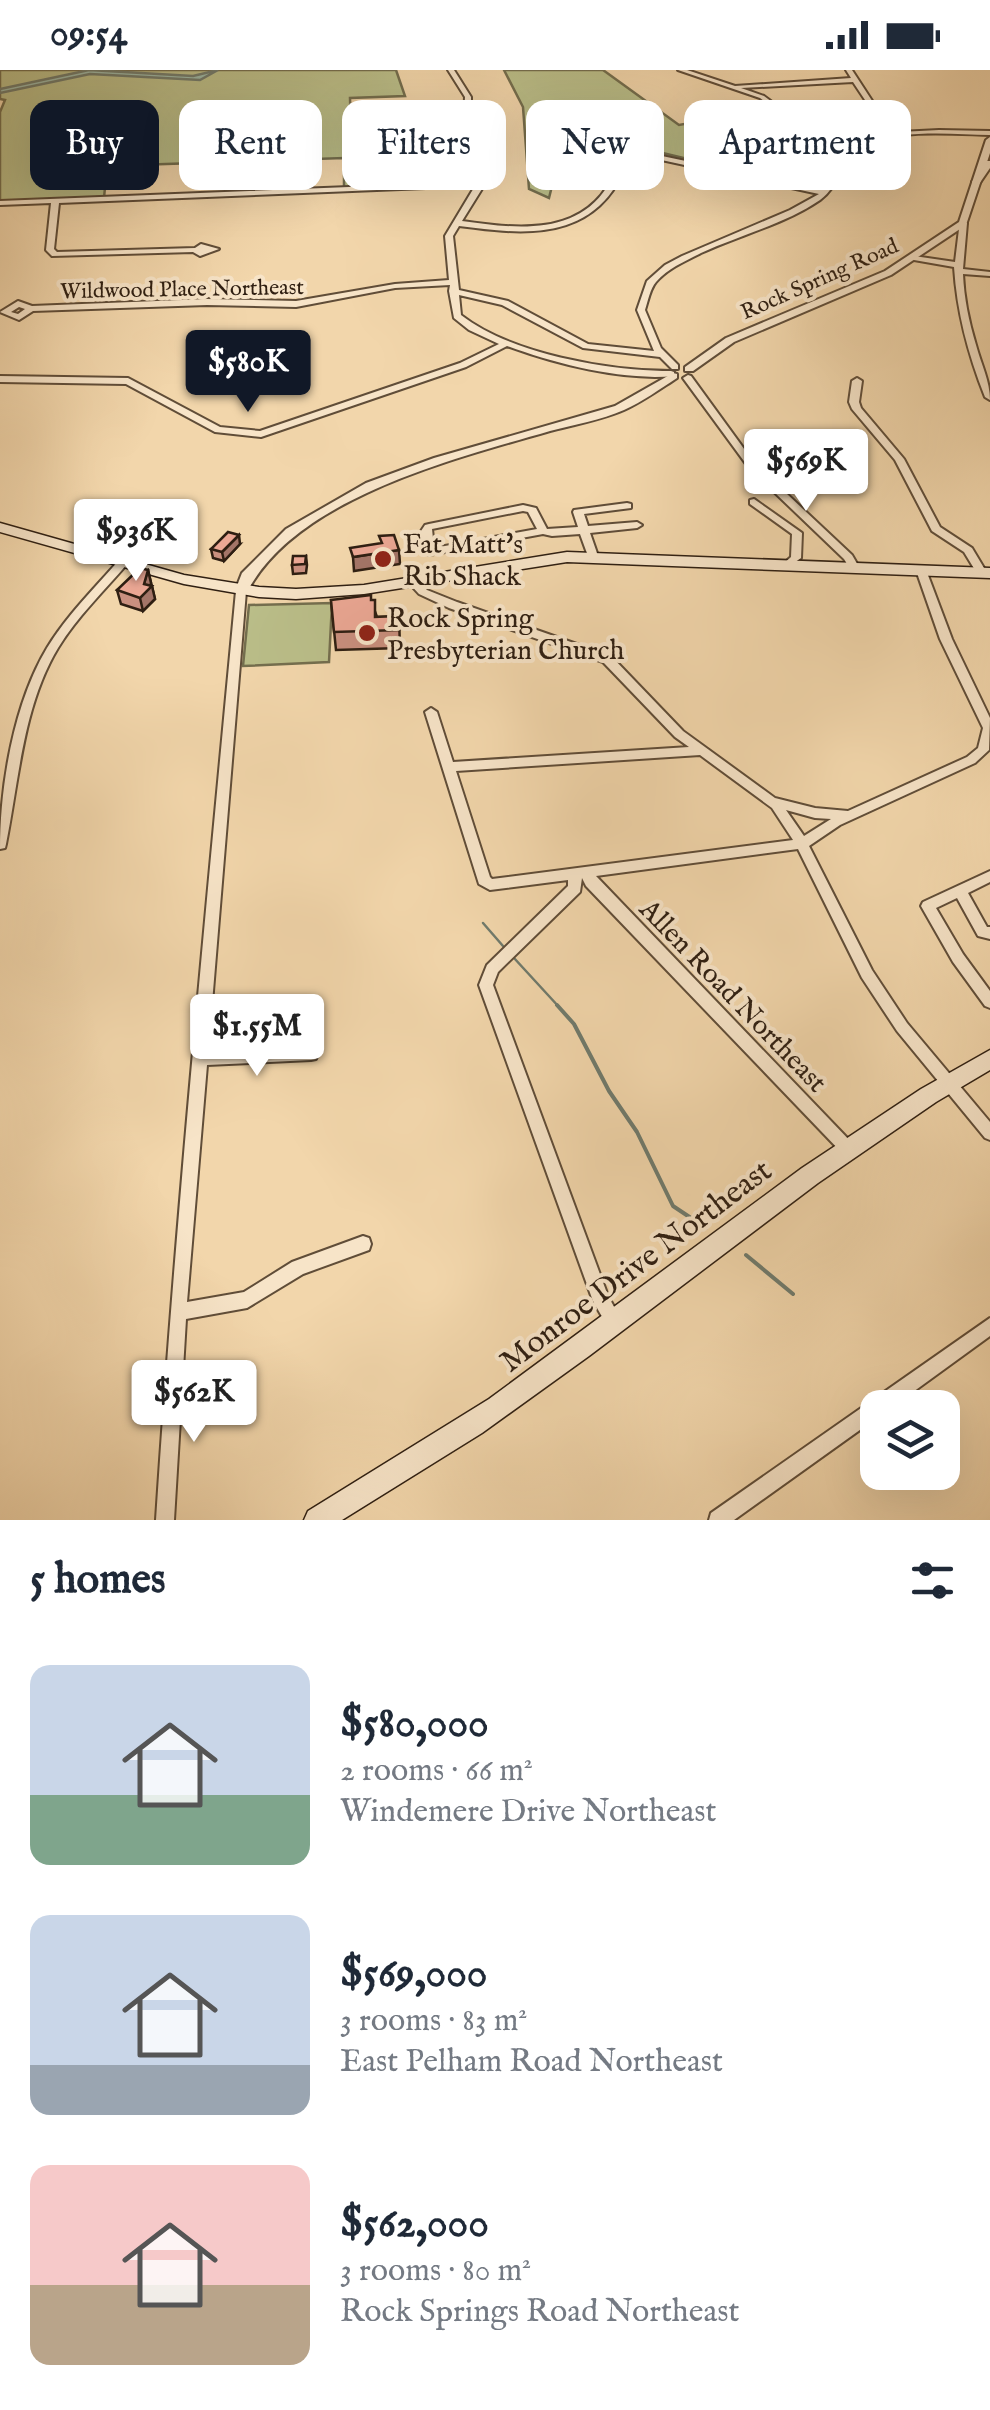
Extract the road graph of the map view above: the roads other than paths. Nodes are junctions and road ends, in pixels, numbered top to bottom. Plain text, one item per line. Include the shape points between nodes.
1 (451, 70) edge
2 (680, 70) edge
3 (849, 70) edge
4 (855, 80) junction
5 (736, 87) junction
6 (468, 100) edge
7 (768, 100) edge
8 (868, 100) edge
9 (911, 135) edge
10 (990, 136) edge
11 (990, 163) edge
12 (976, 182) junction
13 (342, 189) edge
14 (477, 190) edge
15 (828, 190) edge
16 (826, 193) junction
17 (55, 200) junction
18 (0, 203) edge
19 (456, 223) junction
20 (963, 223) junction
21 (960, 238) junction
22 (938, 240) junction
23 (196, 250) dead end
24 (914, 258) junction
25 (959, 268) junction
26 (990, 274) edge
27 (452, 287) junction
28 (30, 310) dead end
29 (505, 344) junction
30 (662, 355) junction
31 (679, 373) junction
32 (0, 379) edge
33 (857, 381) dead end
34 (990, 397) edge
35 (754, 502) dead end
36 (627, 506) dead end
37 (637, 525) dead end
38 (0, 527) edge
39 (543, 530) junction
40 (585, 530) junction
41 (593, 556) junction
42 (124, 561) junction
43 (788, 564) junction
44 (854, 567) junction
45 (921, 570) junction
46 (986, 573) edge
47 (412, 580) junction
48 (242, 590) junction
49 (431, 712) dead end
50 (700, 751) junction
51 (450, 767) junction
52 (772, 801) junction
53 (849, 815) junction
54 (3, 817) edge
55 (0, 844) edge
56 (802, 844) junction
57 (582, 874) junction
58 (990, 876) edge
59 (960, 890) junction
60 (990, 933) edge
61 (990, 1002) edge
62 (311, 1054) dead end
63 (200, 1059) junction
64 (990, 1059) edge
65 (947, 1085) junction
66 (990, 1134) edge
67 (848, 1149) junction
68 (363, 1244) dead end
69 (178, 1312) junction
70 (614, 1321) junction
71 (990, 1326) edge
72 (166, 1520) edge
73 (316, 1520) edge
74 (718, 1520) edge

1 - 6 street
2 - 5 street
3 - 4 street
4 - 5 street
4 - 8 street
5 - 7 street
9 - 10 street
10 - 12 street
11 - 12 street
12 - 20 street
13 - 17 street
14 - 19 street
15 - 16 street
16 - 19 street via 643,154 623,160 594,206 558,226 520,231
16 - 30 street via 656,276 641,310
17 - 18 street
17 - 23 street via 55,254
19 - 27 street via 449,236
20 - 21 street
20 - 22 street, Rock Spring Road
21 - 22 street
21 - 25 street
22 - 24 street, Rock Spring Road
24 - 25 street
24 - 31 street, Rock Spring Road via 730,340
25 - 26 street
25 - 34 street via 967,332
27 - 28 street, Wildwood Place Northeast via 395,286 296,304
27 - 29 street via 462,322
27 - 30 street, Wildwood Place Northeast via 505,303 586,346
29 - 31 street via 587,364
29 - 32 street via 463,365 254,434 218,430 128,381
30 - 31 street
31 - 44 street via 752,466
31 - 48 street, Rock Spring Road via 619,408 372,485 290,532 247,576
33 - 46 street via 857,409 899,459 936,528 968,550
35 - 43 street via 798,533 796,558
36 - 40 street via 578,512
37 - 40 street
38 - 42 main road
39 - 39 street via 532,510 523,508 430,527 426,537 429,552
39 - 40 street
40 - 41 street
41 - 43 main road
41 - 47 main road
42 - 48 main road
42 - 54 street via 44,664
43 - 44 main road
44 - 45 main road
45 - 46 main road
45 - 53 street via 986,719 988,738 971,760
47 - 48 main road via 330,593
47 - 50 street via 422,592 453,605 606,659
48 - 63 street
49 - 51 street
50 - 51 street
50 - 52 street
51 - 57 street via 486,882
52 - 53 street
52 - 56 street
53 - 56 street
54 - 55 street
56 - 57 street
56 - 65 street via 867,974
57 - 67 street, Allen Road Northeast
57 - 70 street via 492,969 486,984 601,1301
58 - 59 street
59 - 60 street via 983,932
59 - 61 street via 928,906
62 - 63 street
63 - 69 street
64 - 65 main road, Monroe Drive Northeast
65 - 66 street
65 - 67 main road, Monroe Drive Northeast
67 - 70 main road, Monroe Drive Northeast
68 - 69 street via 298,1268 246,1300
69 - 72 street
70 - 73 main road, Monroe Drive Northeast via 485,1416
71 - 74 street

